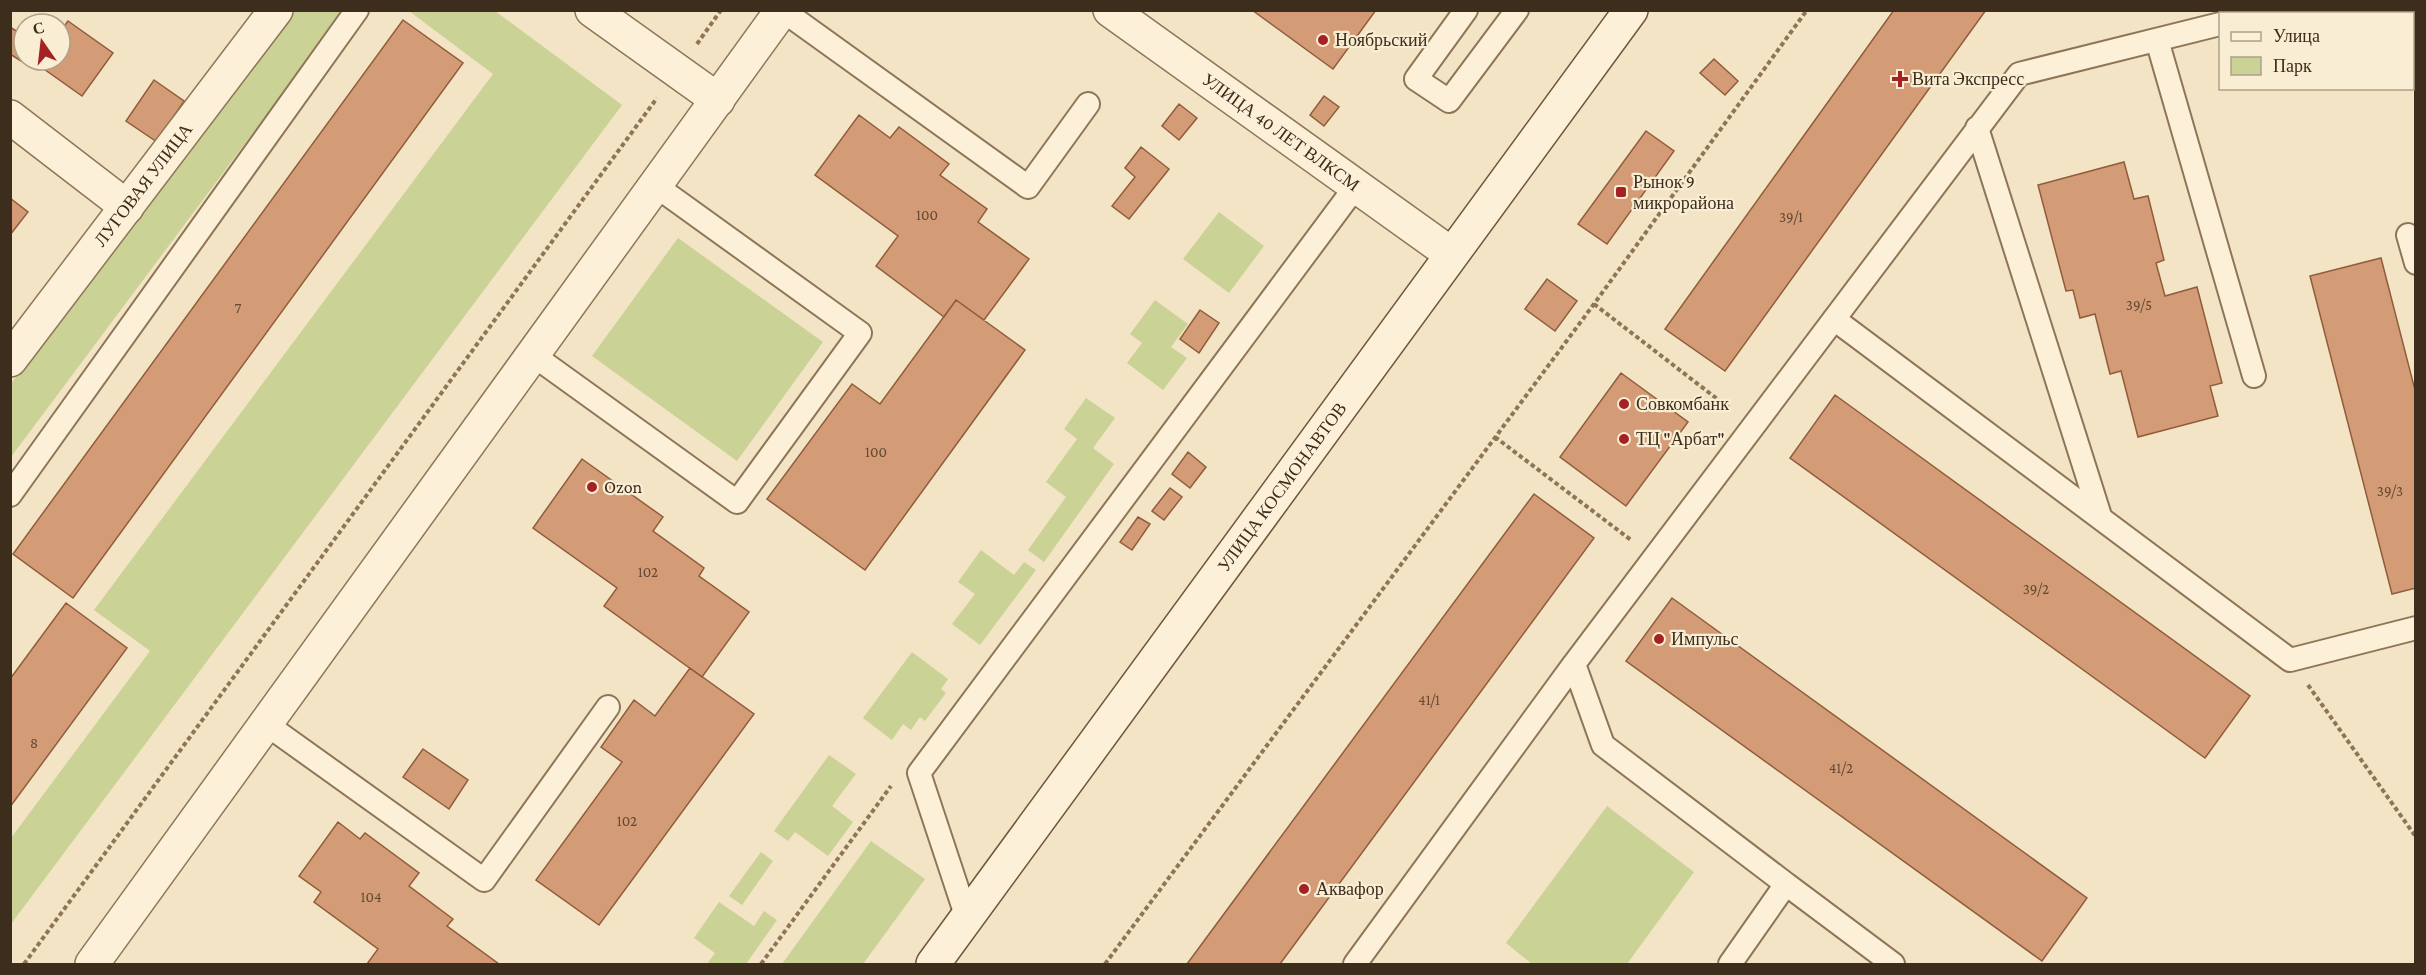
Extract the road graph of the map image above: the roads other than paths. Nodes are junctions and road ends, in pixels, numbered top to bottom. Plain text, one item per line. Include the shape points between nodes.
1 (276, 10) edge
2 (357, 10) edge
3 (592, 10) edge
4 (782, 10) edge
5 (1110, 10) edge
6 (1466, 10) edge
7 (1517, 10) edge
8 (1631, 10) edge
9 (2219, 24) edge
10 (2157, 40) junction
11 (718, 100) junction
12 (1088, 104) dead end
13 (10, 117) edge
14 (1977, 128) junction
15 (656, 186) junction
16 (1356, 186) junction
17 (127, 207) junction
18 (2408, 235) dead end
19 (1451, 254) junction
20 (2415, 263) edge
21 (1834, 319) junction
22 (533, 356) junction
23 (10, 360) edge
24 (2254, 376) dead end
25 (10, 495) edge
26 (2100, 516) junction
27 (2415, 628) edge
28 (1574, 664) junction
29 (608, 707) dead end
30 (266, 724) junction
31 (1786, 884) junction
32 (967, 918) junction
33 (92, 964) edge
34 (933, 964) edge
35 (1355, 964) edge
36 (1730, 964) edge
37 (1893, 964) edge

1 - 17 street, ЛУГОВАЯ УЛИЦА
2 - 25 lane
3 - 11 street
4 - 11 street
4 - 12 lane via 1028,187
5 - 16 street, УЛИЦА 40 ЛЕТ ВЛКСМ
6 - 7 lane via 1416,79 1449,101
8 - 19 street, УЛИЦА КОСМОНАВТОВ
9 - 10 lane
10 - 14 lane via 2019,74
10 - 24 lane
11 - 15 street
13 - 17 street
14 - 21 lane
14 - 26 lane
15 - 22 street
15 - 22 lane via 860,333 737,502
16 - 19 street, УЛИЦА 40 ЛЕТ ВЛКСМ
16 - 32 lane via 919,773
17 - 23 street, ЛУГОВАЯ УЛИЦА
18 - 20 lane
19 - 32 street, УЛИЦА КОСМОНАВТОВ
21 - 26 lane
21 - 28 lane
22 - 30 street
26 - 27 lane via 2290,660
28 - 31 lane via 1603,745
28 - 35 lane
29 - 30 lane via 484,880
30 - 33 street
31 - 36 lane
31 - 37 lane
32 - 34 street, УЛИЦА КОСМОНАВТОВ

